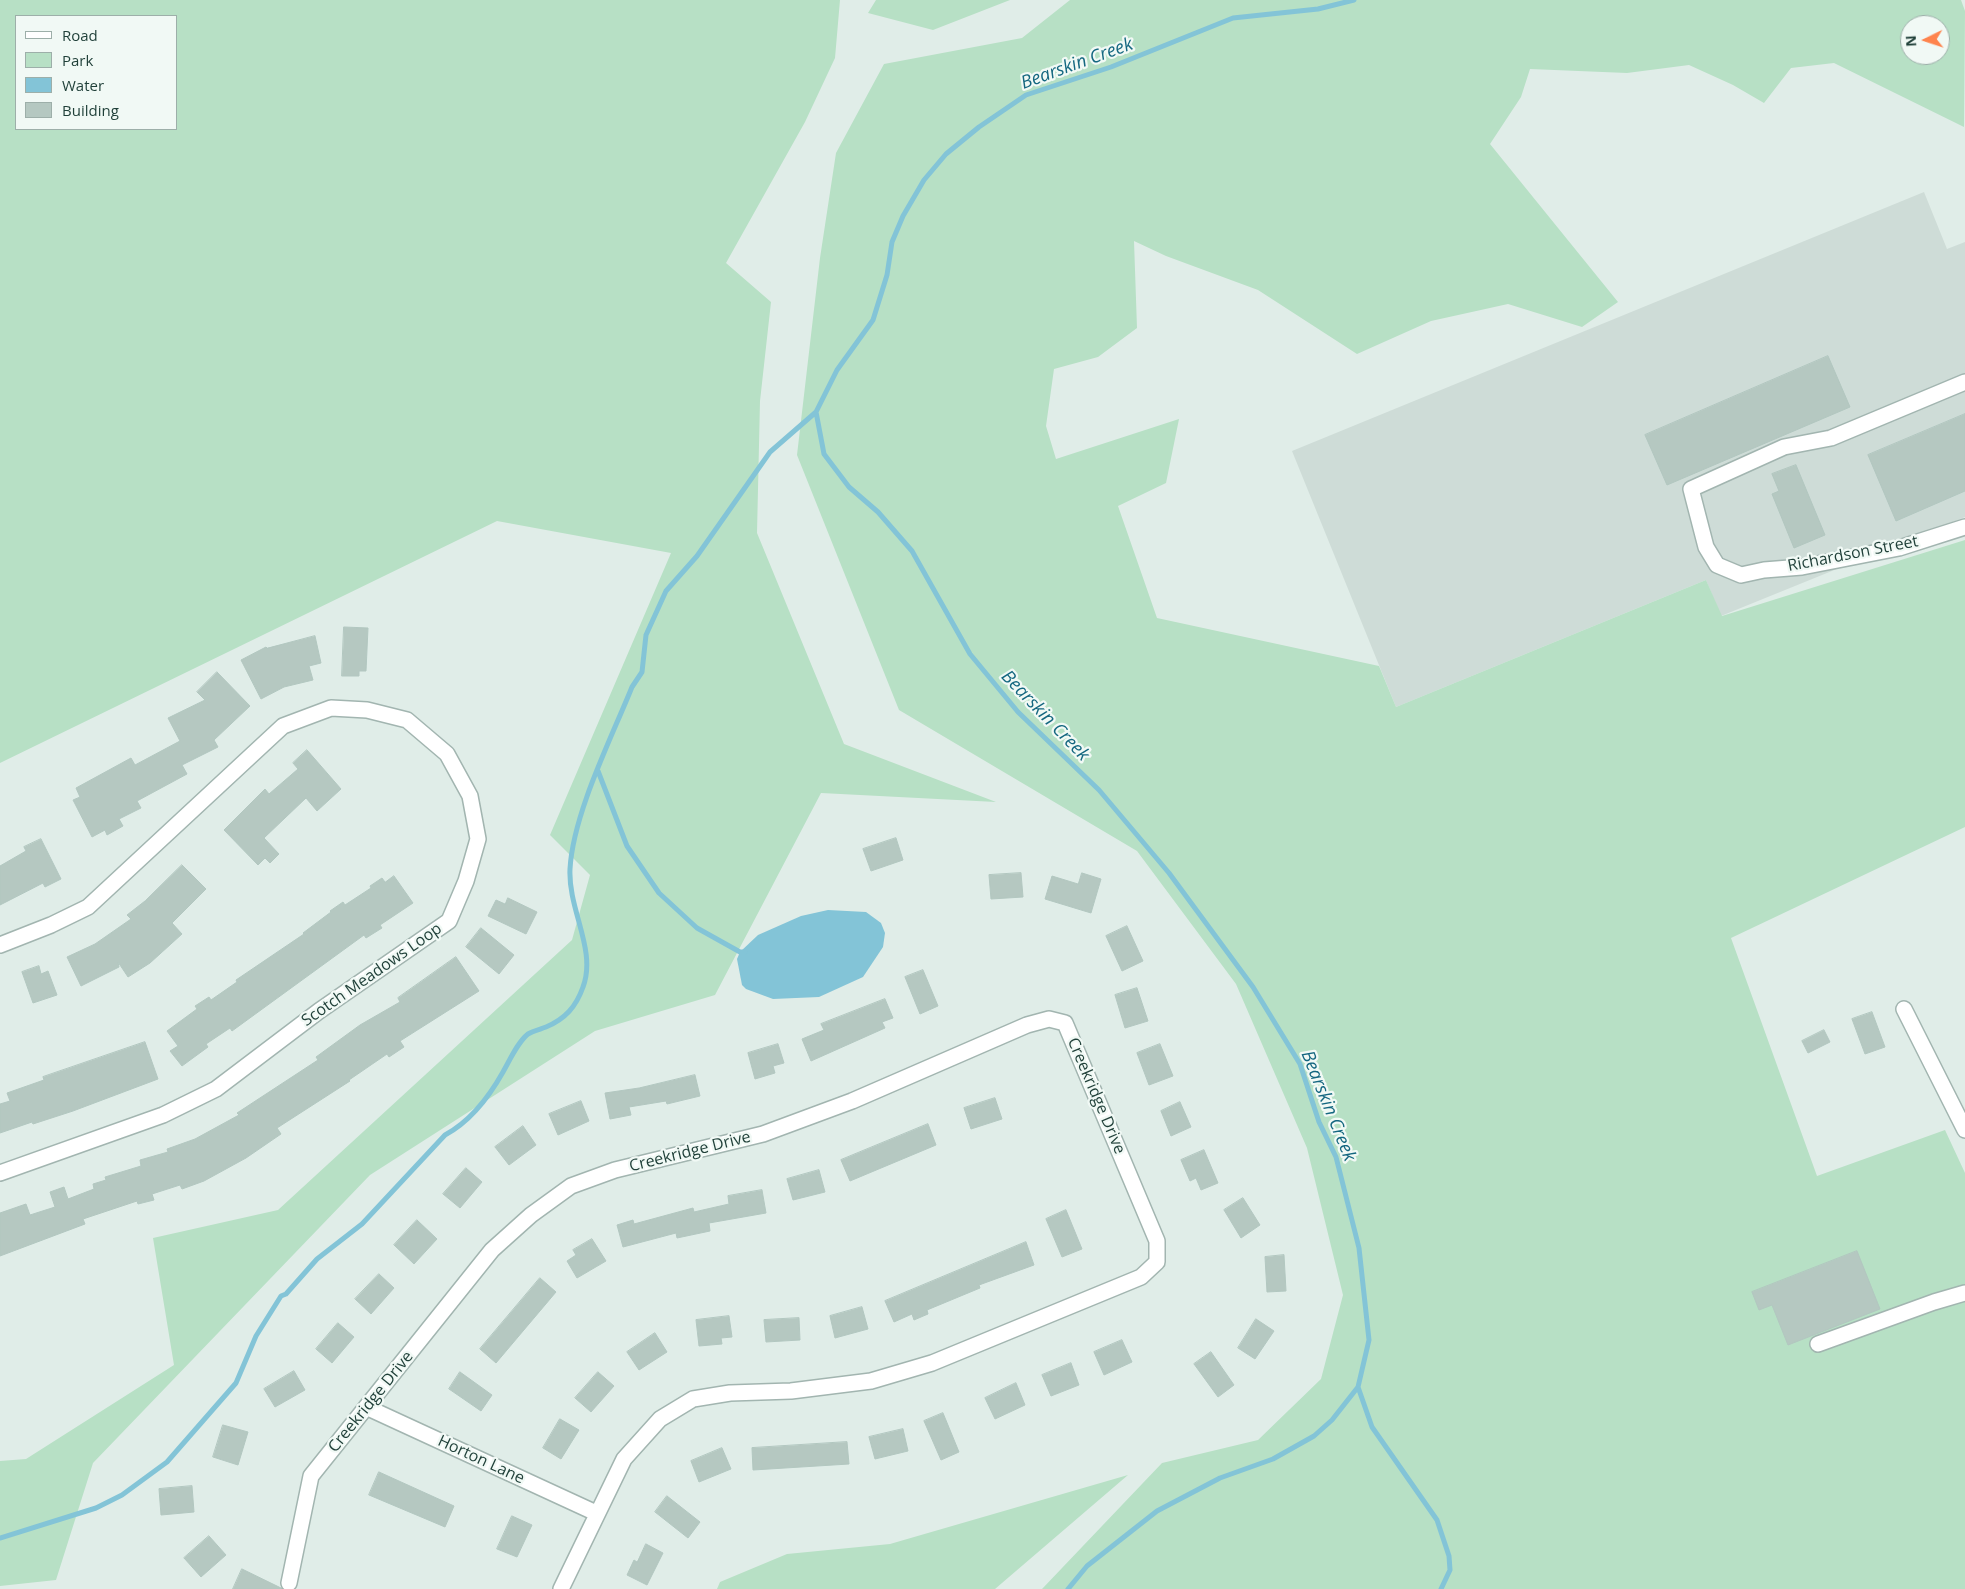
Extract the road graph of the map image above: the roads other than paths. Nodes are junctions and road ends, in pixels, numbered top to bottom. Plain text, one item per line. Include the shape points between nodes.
1 (1965, 382) edge
2 (1965, 528) edge
3 (0, 945) edge
4 (1904, 1008) dead end
5 (1965, 1125) edge
6 (0, 1174) edge
7 (1965, 1293) edge
8 (1818, 1344) dead end
9 (366, 1407) junction
10 (596, 1513) junction
11 (289, 1583) dead end
12 (561, 1589) edge

1 - 2 street, Richardson Street via 1831,438 1784,448 1691,489 1710,553 1717,565 1740,575 1899,548
3 - 6 street, Scotch Meadows Loop via 51,926 88,907 283,726 331,708 367,710 407,720 447,754 470,796 478,839 466,881 449,921 216,1089 163,1115
4 - 5 street
7 - 8 street
9 - 10 street, Horton Lane
9 - 10 street, Creekridge Drive via 492,1250 531,1214 571,1186 615,1170 763,1134 852,1102 1028,1024 1050,1019 1065,1023 1156,1241 1157,1262 1141,1277 932,1363 871,1381 791,1392 730,1393 693,1399 660,1419 638,1442 624,1459
9 - 11 street, Creekridge Drive via 311,1476
10 - 12 street, Creekridge Drive

